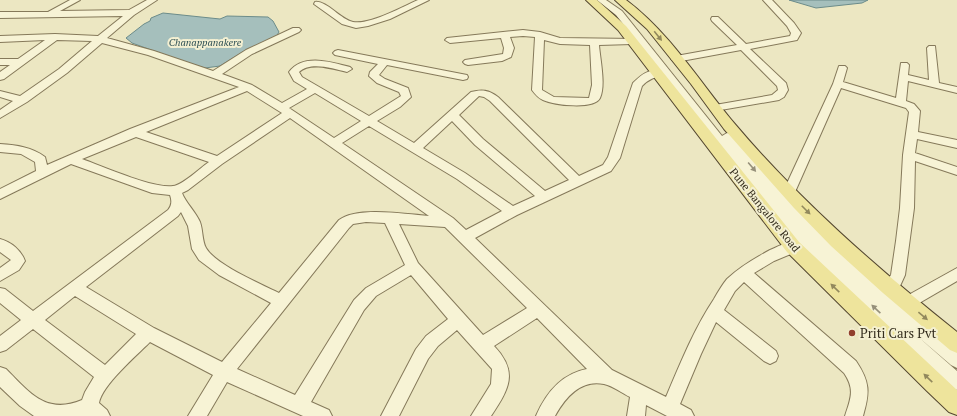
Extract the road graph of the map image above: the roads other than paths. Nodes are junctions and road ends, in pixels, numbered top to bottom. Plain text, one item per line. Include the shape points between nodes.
1 (76, 0) edge
2 (154, 0) edge
3 (425, 0) edge
4 (591, 0) edge
5 (601, 0) edge
6 (608, 0) edge
7 (620, 0) edge
8 (767, 0) edge
9 (318, 4) dead end
10 (131, 13) junction
11 (48, 14) junction
12 (0, 15) edge
13 (715, 19) dead end
14 (296, 30) dead end
15 (505, 34) junction
16 (540, 35) junction
17 (56, 37) junction
18 (0, 39) edge
19 (100, 39) junction
20 (450, 40) dead end
21 (632, 41) junction
22 (594, 42) junction
23 (742, 48) junction
24 (932, 48) dead end
25 (338, 53) dead end
26 (676, 58) junction
27 (0, 62) edge
28 (22, 62) junction
29 (385, 62) junction
30 (468, 62) dead end
31 (904, 65) dead end
32 (842, 68) dead end
33 (347, 69) dead end
34 (656, 73) junction
35 (215, 74) junction
36 (0, 77) edge
37 (463, 77) dead end
38 (903, 77) junction
39 (838, 84) junction
40 (934, 84) junction
41 (248, 87) junction
42 (315, 89) junction
43 (957, 90) edge
44 (0, 94) edge
45 (22, 100) junction
46 (901, 103) junction
47 (715, 108) junction
48 (286, 110) junction
49 (0, 115) edge
50 (453, 115) junction
51 (369, 122) junction
52 (134, 132) junction
53 (913, 135) junction
54 (334, 143) junction
55 (957, 144) edge
56 (0, 148) edge
57 (416, 148) junction
58 (909, 155) junction
59 (70, 159) junction
60 (218, 161) junction
61 (957, 170) edge
62 (42, 172) junction
63 (578, 182) junction
64 (788, 192) junction
65 (0, 194) edge
66 (177, 196) junction
67 (545, 198) junction
68 (512, 212) junction
69 (390, 219) junction
70 (448, 222) junction
71 (465, 237) junction
72 (0, 244) edge
73 (793, 247) junction
74 (413, 267) junction
75 (745, 274) junction
76 (957, 274) edge
77 (0, 275) edge
78 (75, 288) junction
79 (889, 288) junction
80 (3, 301) edge
81 (282, 301) junction
82 (908, 303) junction
83 (538, 310) junction
84 (714, 311) junction
85 (33, 320) junction
86 (458, 320) junction
87 (148, 333) junction
88 (957, 344) edge
89 (0, 345) edge
90 (482, 345) junction
91 (770, 356) dead end
92 (957, 360) edge
93 (224, 372) junction
94 (0, 375) edge
95 (106, 376) junction
96 (606, 376) junction
97 (957, 382) edge
98 (639, 392) junction
99 (957, 404) edge
100 (299, 405) junction
101 (670, 408) junction
102 (96, 411) edge
103 (197, 416) edge
104 (323, 416) edge
105 (390, 416) edge
106 (480, 416) edge
107 (545, 416) edge
108 (636, 416) edge
109 (685, 416) edge
110 (854, 416) edge

1 - 11 street
2 - 10 street
3 - 9 street via 360,26 349,24
4 - 21 main road, Pune Bangalore Road via 611,17
97 -> 5 street via 806,245 744,172 619,13
6 -> 92 street via 625,12 685,88 820,242
7 -> 26 main road via 638,14
8 - 23 street via 791,25 796,36
10 - 11 street
10 - 19 street
11 - 12 street
13 - 23 street
14 - 35 street via 249,52
15 - 16 street
15 - 20 street
15 - 30 street via 508,55
16 - 22 street via 552,40
16 - 22 street via 537,90 547,99 558,101 588,102 595,97
17 - 18 street
17 - 19 street
17 - 28 street
19 - 35 street
19 - 45 street via 63,71
21 - 22 street
21 - 34 main road, Pune Bangalore Road
23 - 26 street
23 - 47 street via 782,86 783,90 775,98
24 - 40 street
25 - 29 street
26 - 47 main road
27 - 28 street
28 - 36 street
29 - 37 street
29 - 51 street via 374,76 404,90 406,97
31 - 38 street
32 - 39 street
33 - 42 street via 315,64 295,70 298,79
34 - 63 street via 644,77 637,86 614,158 607,168
34 - 73 main road, Pune Bangalore Road
35 - 41 street
38 - 40 street
38 - 46 street
39 - 46 street
39 - 64 street
40 - 43 street
41 - 48 street
41 - 52 street
42 - 48 street
42 - 51 street
44 - 45 street
45 - 49 street
46 - 53 street via 915,111
47 - 64 main road
48 - 54 street
48 - 60 street
50 - 57 street
50 - 63 street via 475,94 487,94
50 - 67 street via 479,142
51 - 54 street
51 - 57 street
52 - 59 street
52 - 60 street
53 - 55 street
53 - 58 street
54 - 70 street
56 - 62 street via 35,155 41,160
57 - 68 street
58 - 61 street
58 - 79 street via 907,208 898,275
59 - 62 street
59 - 66 street
60 - 66 street via 184,187
62 - 65 street
63 - 67 street
64 -> 79 main road
66 - 78 street via 179,207 173,213
66 - 81 street via 192,220 200,249 205,256 220,268
67 - 68 street
68 - 71 street
69 - 70 street
69 - 74 street
69 - 81 street via 357,217 344,224
70 - 71 street
71 - 83 street
72 - 77 street via 18,260 14,266
73 - 75 street via 773,254
99 -> 73 main road, Pune Bangalore Road
74 - 86 street
74 - 100 street via 371,292 359,305
75 - 84 street via 732,283
75 - 110 street via 850,367 861,386 861,395
76 - 82 street
78 - 85 street
78 - 87 street
79 - 82 main road
80 - 85 street
81 - 93 street
82 -> 88 main road
83 - 90 street
83 - 96 street
84 - 91 street
84 - 101 street
85 - 89 street
85 - 95 street
86 - 90 street
86 - 105 street via 432,341 422,354
87 - 93 street
87 - 95 street
90 - 106 street via 502,368 502,376 499,386
93 - 100 street
93 - 103 street
94 - 102 street via 28,402 47,413 58,416
95 - 102 street via 94,391 90,401
96 - 98 street
96 - 107 street via 582,378 572,382 559,395
98 - 101 street
98 - 108 street
100 - 104 street
101 - 109 street

